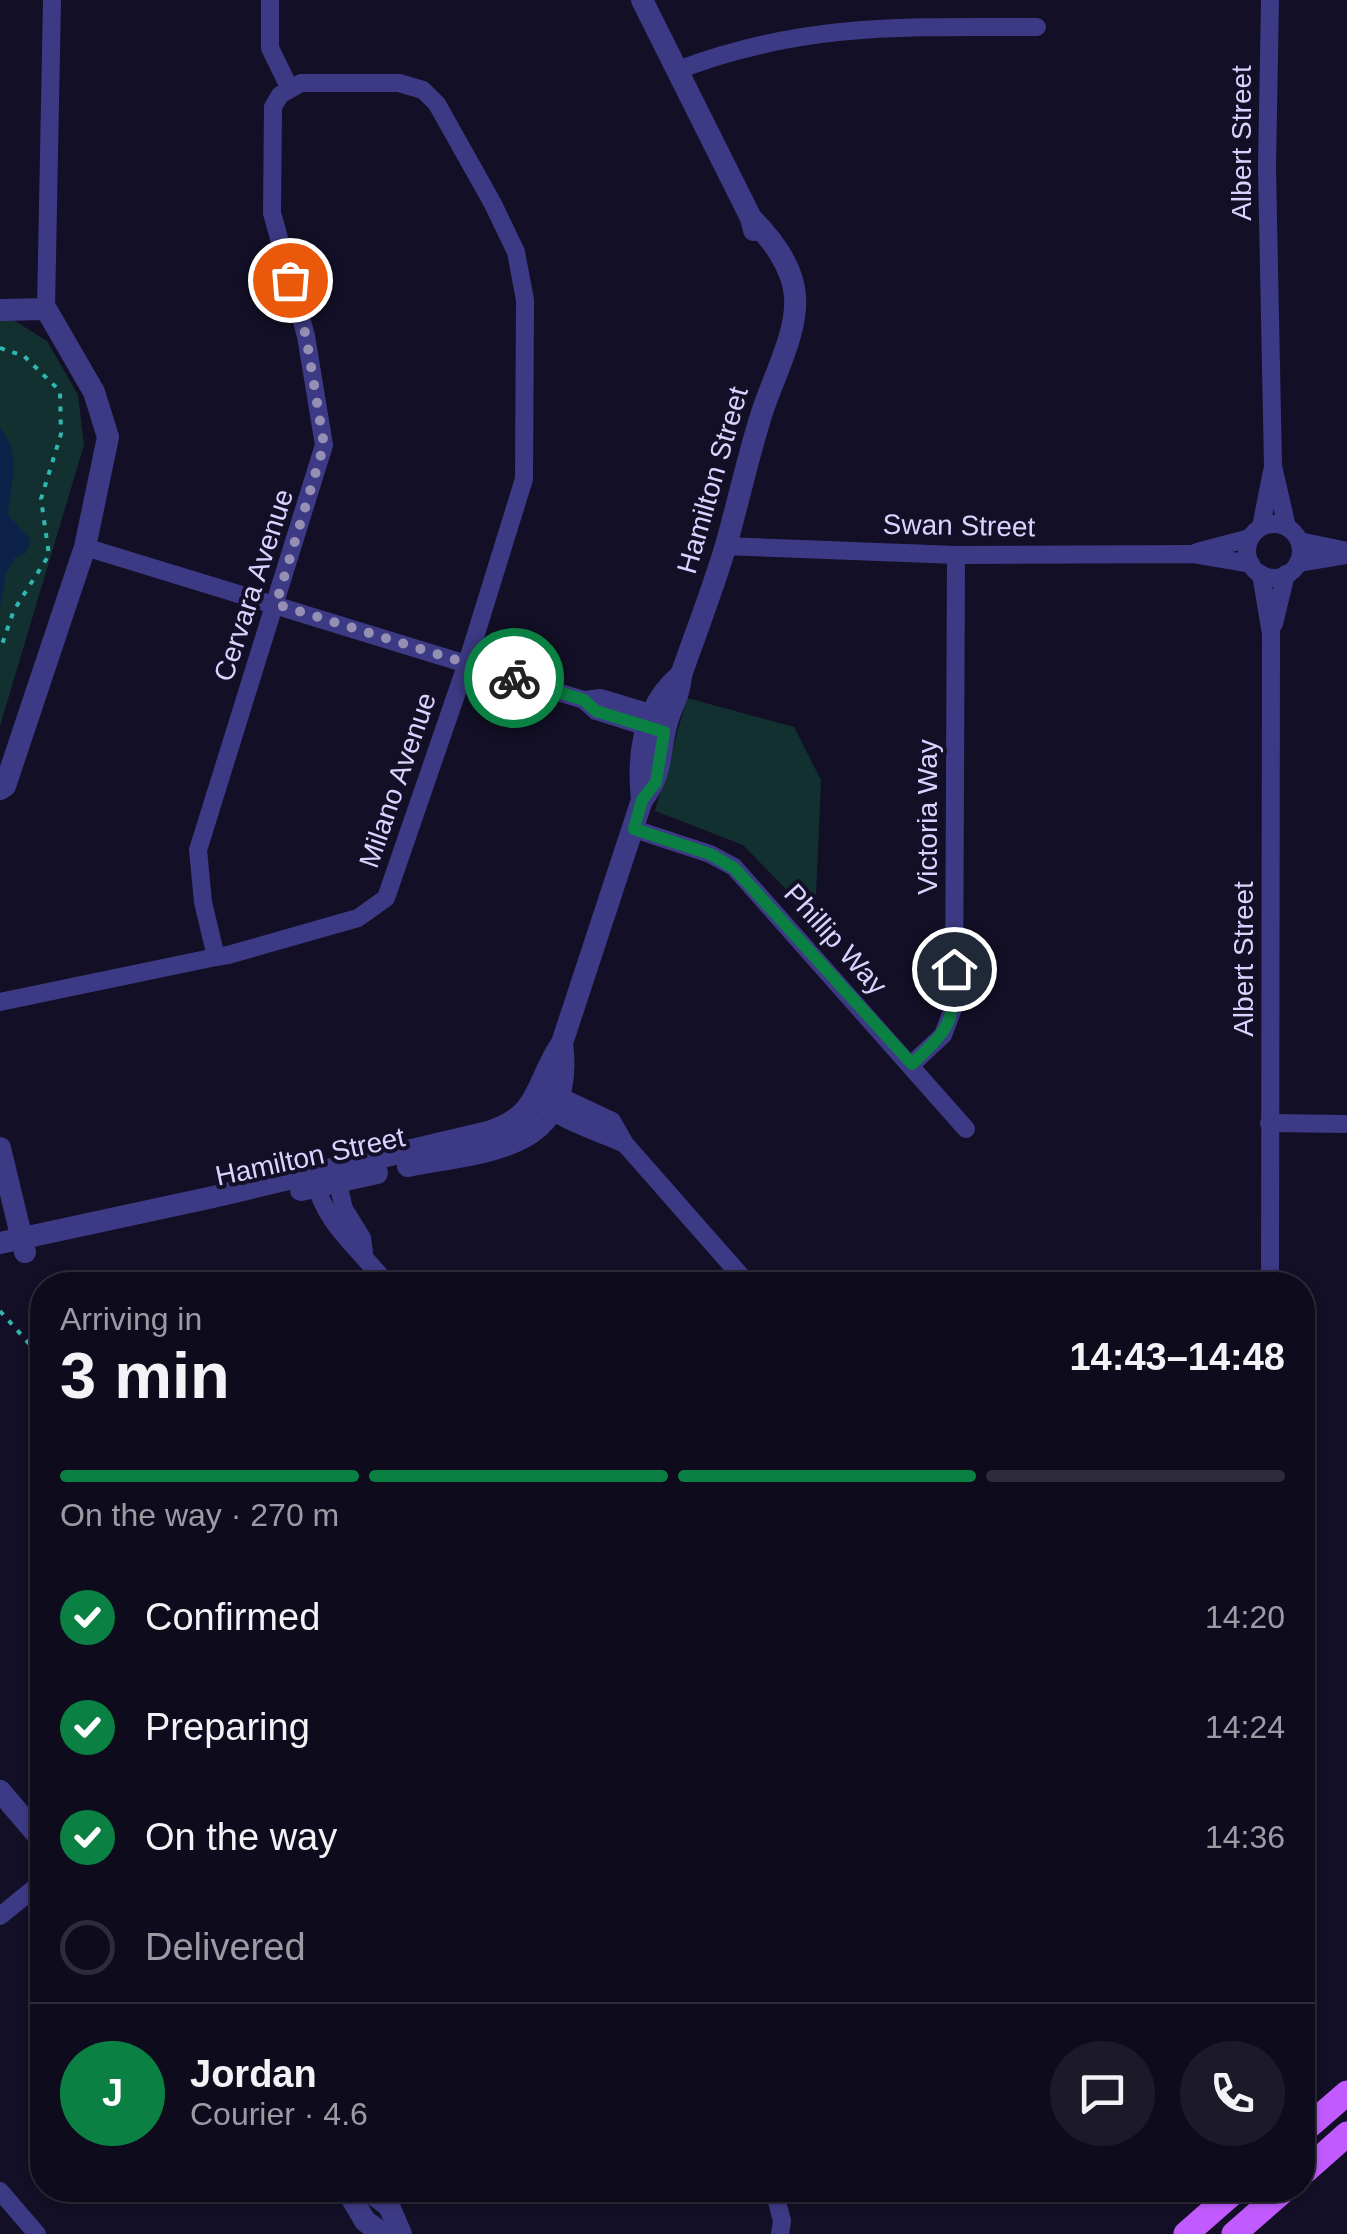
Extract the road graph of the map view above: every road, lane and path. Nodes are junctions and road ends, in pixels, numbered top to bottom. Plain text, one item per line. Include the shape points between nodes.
1 (52, 0) edge
2 (270, 0) edge
3 (642, 0) edge
4 (1270, 0) edge
5 (1037, 27) dead end
6 (678, 70) junction
7 (289, 87) junction
8 (46, 309) junction
9 (0, 310) edge
10 (0, 348) edge
11 (1273, 466) junction
12 (1256, 533) junction
13 (1293, 534) junction
14 (726, 546) junction
15 (84, 547) junction
16 (1347, 553) edge
17 (1192, 554) junction
18 (956, 555) junction
19 (1256, 569) junction
20 (1292, 569) junction
21 (276, 604) junction
22 (1272, 634) junction
23 (0, 650) edge
24 (467, 663) junction
25 (657, 723) junction
26 (0, 789) edge
27 (634, 829) junction
28 (216, 957) junction
29 (0, 1002) edge
30 (912, 1064) junction
31 (547, 1098) junction
32 (1269, 1124) junction
33 (1347, 1124) edge
34 (966, 1130) dead end
35 (0, 1148) edge
36 (325, 1177) junction
37 (16, 1244) edge
38 (0, 1258) edge
39 (378, 1272) edge
40 (738, 1272) edge
41 (1270, 1272) edge
42 (0, 1311) edge
43 (30, 1345) edge
44 (0, 1791) edge
45 (30, 1826) edge
46 (30, 1892) edge
47 (0, 1916) edge
48 (1347, 2093) edge
49 (1315, 2116) edge
50 (1, 2193) edge
51 (354, 2202) edge
52 (384, 2202) edge
53 (776, 2202) edge
54 (1223, 2202) edge
55 (1270, 2202) edge
56 (781, 2228) edge
57 (1188, 2233) edge
58 (37, 2234) edge
59 (383, 2234) edge
60 (401, 2234) edge
61 (1234, 2234) edge

1 - 8 street
2 - 7 street via 270,48
3 - 6 street, Hamilton Street
4 - 11 street, Albert Street
5 - 6 street via 832,30
6 - 14 street, Hamilton Street via 752,218 781,302 780,358
7 - 21 street, Cervara Avenue via 272,120 272,213 306,336 324,445
7 - 24 street, Milano Avenue via 350,81 423,90 448,123 516,252 525,300 526,463
8 - 9 street
8 - 15 street via 94,392 108,437
10 - 23 path via 24,356 60,392 62,434 42,499 48,555 14,610
11 - 12 street, Albert Street
11 - 13 street, Albert Street
12 - 13 street via 1271,524
12 - 17 street, Swan Street
12 - 19 street via 1247,551
13 - 16 street
13 - 20 street
14 - 18 street, Swan Street
14 - 25 street, Hamilton Street via 681,675 680,696
15 - 21 street
15 - 26 street
16 - 20 street
17 - 18 street, Swan Street
17 - 19 street, Swan Street
18 - 30 street, Victoria Way via 954,1006 943,1035
19 - 20 street
19 - 22 street, Albert Street
20 - 22 street, Albert Street
21 - 24 street
21 - 28 street, Cervara Avenue via 198,850
22 - 32 street, Albert Street
24 - 25 street via 584,700 596,711
24 - 28 street, Milano Avenue via 386,898 358,918
25 - 27 street, Hamilton Street via 656,782 642,800
27 - 30 street, Phillip Way via 734,868
27 - 31 street, Hamilton Street via 562,1042 565,1063
28 - 29 street, Milano Avenue
30 - 34 street, Phillip Way
31 - 36 street, Hamilton Street via 536,1132 507,1146
31 - 40 street via 612,1121
32 - 33 street
32 - 41 street, Albert Street
35 - 37 street
36 - 37 street, Hamilton Street
36 - 39 street
37 - 38 street, Hamilton Street
42 - 43 path
44 - 45 street
46 - 47 street
48 - 49 main road
50 - 58 street
51 - 59 street
52 - 60 street
53 - 56 street
54 - 57 main road
55 - 61 main road

